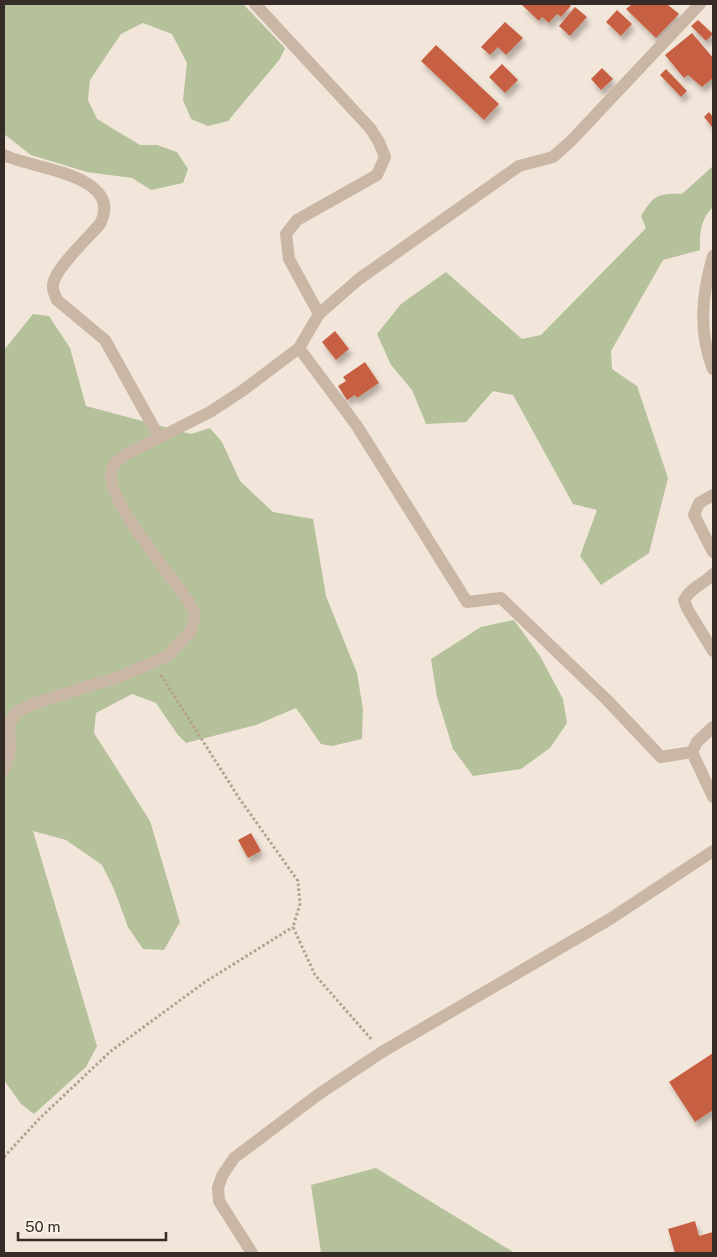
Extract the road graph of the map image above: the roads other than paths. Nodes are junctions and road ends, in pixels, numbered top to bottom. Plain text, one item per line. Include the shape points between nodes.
1 (255, 4) edge
2 (700, 4) edge
3 (4, 155) edge
4 (713, 256) edge
5 (319, 314) junction
6 (299, 348) junction
7 (713, 369) edge
8 (160, 437) junction
9 (713, 496) edge
10 (713, 552) edge
11 (713, 574) edge
12 (713, 651) edge
13 (713, 727) edge
14 (692, 752) junction
15 (4, 770) edge
16 (713, 797) edge
17 (713, 851) edge
18 (252, 1253) edge

1 - 5 street via 370,128 385,156 377,175 297,220 286,234 289,259
2 - 5 street via 571,142 552,158 519,166 359,279
3 - 8 street via 63,172 96,190 105,202 106,210 100,224 57,273 54,292 57,300 106,340
4 - 7 street via 702,312 707,352
5 - 6 street
6 - 8 street via 210,412
6 - 14 street via 357,426 467,602 502,598 661,757
8 - 15 street via 113,464 111,484 134,526 190,602 195,615 191,631 167,656 124,675 16,712 9,725 10,750
9 - 10 street via 699,503 694,515
11 - 12 street via 688,592 684,600
13 - 14 street via 697,742
14 - 16 street
17 - 18 street via 610,920 382,1052 319,1094 234,1158 222,1176 218,1188 219,1201

